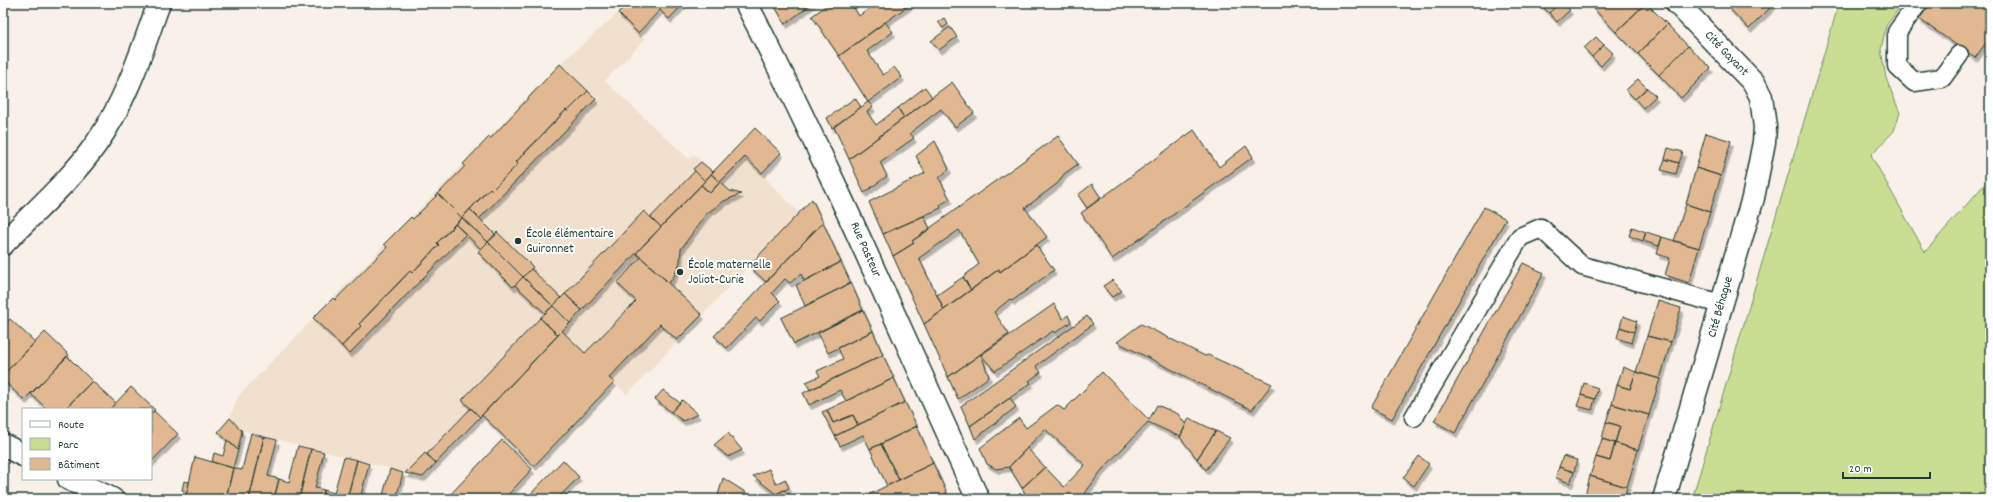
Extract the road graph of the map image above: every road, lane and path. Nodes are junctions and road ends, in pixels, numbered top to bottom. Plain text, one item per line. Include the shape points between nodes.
1 (160, 3) edge
2 (746, 3) edge
3 (1677, 3) edge
4 (1918, 3) edge
5 (1959, 56) dead end
6 (1764, 112) joint
7 (3, 244) edge
8 (1721, 304) junction
9 (1414, 417) dead end
10 (3, 445) edge
11 (22, 454) edge
12 (71, 480) edge
13 (112, 499) edge
14 (978, 499) edge
15 (1664, 499) edge

1 - 7 street via 125,90 97,142 84,161
2 - 14 street, Rue Pasteur via 820,150
3 - 6 street, Cité Gayant via 1754,83 1761,97
4 - 5 lane via 1897,32 1897,66 1914,82 1942,78
6 - 8 street, Cité Béhague via 1764,142 1753,198
8 - 9 lane via 1582,266 1541,228 1520,237
8 - 15 street, Cité Béhague
10 - 11 street
12 - 13 street

